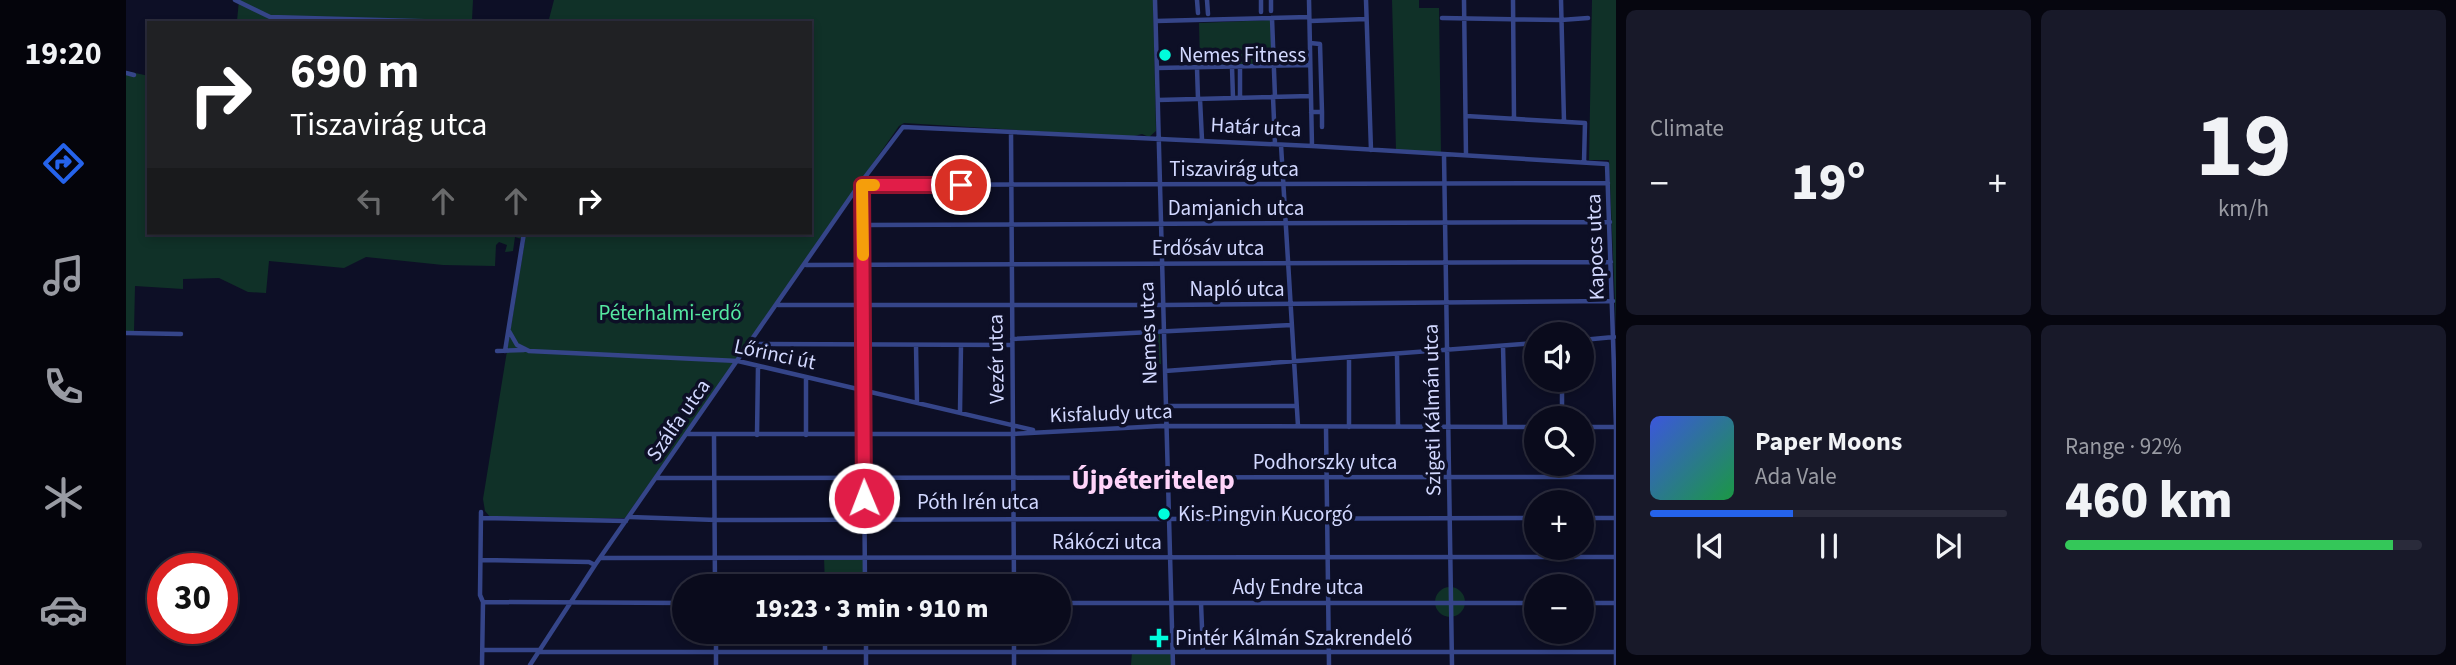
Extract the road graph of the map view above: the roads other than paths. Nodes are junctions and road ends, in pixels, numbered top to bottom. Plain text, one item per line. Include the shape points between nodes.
1 (235, 0) edge
2 (1155, 0) edge
3 (1197, 0) edge
4 (1208, 0) edge
5 (1261, 0) edge
6 (1271, 0) edge
7 (1309, 0) edge
8 (1366, 0) edge
9 (1464, 0) edge
10 (1513, 0) edge
11 (1561, 0) edge
12 (1261, 12) dead end
13 (1198, 13) dead end
14 (1208, 14) dead end
15 (1272, 14) junction
16 (1442, 18) dead end
17 (1588, 18) dead end
18 (1309, 19) junction
19 (1366, 19) junction
20 (1464, 19) junction
21 (1513, 19) junction
22 (1561, 20) junction
23 (426, 21) edge
24 (1156, 21) junction
25 (1310, 43) junction
26 (1321, 62) junction
27 (1310, 64) junction
28 (1274, 65) junction
29 (1232, 67) junction
30 (1240, 67) junction
31 (1157, 68) junction
32 (1197, 68) junction
33 (126, 73) edge
34 (134, 75) dead end
35 (1311, 89) junction
36 (1321, 89) junction
37 (1311, 96) junction
38 (1240, 97) junction
39 (1274, 97) junction
40 (1233, 98) junction
41 (1199, 99) junction
42 (1158, 100) junction
43 (1311, 112) junction
44 (1322, 112) junction
45 (1466, 116) junction
46 (1514, 118) junction
47 (1564, 121) junction
48 (903, 127) joint
49 (1322, 127) dead end
50 (1011, 132) junction
51 (1159, 139) junction
52 (1202, 140) junction
53 (1278, 144) junction
54 (1312, 146) junction
55 (1371, 150) junction
56 (1444, 155) junction
57 (1466, 155) junction
58 (1584, 162) junction
59 (1608, 164) joint
60 (1444, 182) junction
61 (1608, 183) junction
62 (1283, 184) junction
63 (861, 185) junction
64 (1011, 185) junction
65 (1160, 185) junction
66 (1445, 222) junction
67 (1610, 222) junction
68 (1161, 224) junction
69 (863, 225) junction
70 (1011, 225) junction
71 (1286, 225) junction
72 (524, 235) edge
73 (1445, 262) junction
74 (1612, 262) junction
75 (1162, 264) junction
76 (1288, 264) junction
77 (805, 265) junction
78 (863, 265) junction
79 (1011, 265) junction
80 (1612, 301) junction
81 (1446, 303) junction
82 (1290, 304) junction
83 (778, 305) junction
84 (863, 305) junction
85 (1011, 305) junction
86 (1163, 305) junction
87 (1292, 325) junction
88 (1164, 330) junction
89 (509, 331) junction
90 (126, 333) edge
91 (181, 334) dead end
92 (1614, 337) junction
93 (1594, 339) edge
94 (1012, 342) junction
95 (750, 344) junction
96 (1524, 344) edge
97 (916, 345) junction
98 (961, 345) junction
99 (864, 346) junction
100 (1503, 346) junction
101 (524, 349) junction
102 (1447, 350) junction
103 (497, 351) dead end
104 (505, 351) junction
105 (1397, 355) junction
106 (1349, 358) junction
107 (738, 361) junction
108 (1294, 362) junction
109 (758, 366) junction
110 (1165, 371) junction
111 (806, 377) junction
112 (864, 390) junction
113 (917, 402) junction
114 (1166, 406) junction
115 (1297, 406) junction
116 (960, 412) junction
117 (1012, 424) junction
118 (1167, 426) junction
119 (1298, 426) junction
120 (1398, 426) junction
121 (1616, 426) edge
122 (1326, 427) junction
123 (1349, 427) junction
124 (1449, 427) junction
125 (1505, 427) junction
126 (1524, 427) edge
127 (1594, 427) edge
128 (1038, 431) junction
129 (687, 434) junction
130 (1012, 434) junction
131 (757, 435) junction
132 (806, 435) junction
133 (863, 435) junction
134 (714, 436) junction
135 (1168, 477) junction
136 (1448, 477) junction
137 (1615, 477) edge
138 (656, 478) junction
139 (715, 478) junction
140 (864, 478) junction
141 (1013, 478) junction
142 (1326, 478) junction
143 (864, 518) junction
144 (1013, 518) junction
145 (1168, 518) junction
146 (1327, 518) junction
147 (1449, 518) junction
148 (1524, 518) edge
149 (1594, 518) edge
150 (1615, 518) edge
151 (628, 519) junction
152 (716, 520) junction
153 (1014, 557) junction
154 (1450, 557) junction
155 (599, 558) junction
156 (715, 558) junction
157 (865, 558) junction
158 (1170, 558) junction
159 (1327, 558) junction
160 (1615, 558) edge
161 (481, 560) junction
162 (595, 565) junction
163 (715, 574) edge
164 (865, 574) edge
165 (1014, 574) edge
166 (483, 602) junction
167 (1450, 602) junction
168 (569, 603) junction
169 (672, 603) edge
170 (1071, 603) edge
171 (1170, 603) junction
172 (1201, 603) junction
173 (1327, 603) junction
174 (1524, 603) edge
175 (1594, 603) edge
176 (1616, 603) edge
177 (716, 644) edge
178 (825, 644) edge
179 (866, 644) edge
180 (1014, 644) edge
181 (483, 650) junction
182 (538, 651) junction
183 (825, 652) junction
184 (1014, 652) junction
185 (1173, 652) junction
186 (1203, 652) junction
187 (1452, 652) junction
188 (1615, 652) edge
189 (716, 653) junction
190 (866, 653) junction
191 (1328, 653) junction
192 (482, 665) edge
193 (530, 665) edge
194 (716, 665) edge
195 (866, 665) edge
196 (1014, 665) edge
197 (1173, 665) edge
198 (1328, 665) edge
199 (1452, 665) edge
200 (1616, 665) edge

1 - 23 street via 270,16
2 - 24 street, Nemes utca
3 - 13 street
4 - 14 street
5 - 12 street
6 - 15 street
7 - 18 street
8 - 19 street
9 - 20 street
10 - 21 street
11 - 22 street
15 - 18 street
15 - 24 street
15 - 28 street
16 - 20 street
17 - 22 street
18 - 19 street
18 - 25 street
19 - 55 street
20 - 21 street
20 - 45 street
21 - 22 street
21 - 46 street
22 - 47 street
24 - 31 street, Nemes utca
25 - 26 street via 1320,43
25 - 27 street
26 - 27 street
26 - 36 street
27 - 28 street
27 - 35 street
28 - 30 street
28 - 39 street
29 - 30 street
29 - 32 street
29 - 40 street
30 - 38 street
31 - 32 street
31 - 42 street, Nemes utca
32 - 41 street
33 - 34 street
35 - 36 street
35 - 37 street
36 - 44 street
37 - 39 street
37 - 43 street
38 - 39 street
38 - 40 street
39 - 53 street
40 - 41 street
41 - 42 street
41 - 52 street
42 - 51 street, Nemes utca
43 - 44 street
43 - 54 street
44 - 49 street
45 - 46 street
45 - 57 street
46 - 47 street
47 - 58 street via 1585,123
48 - 50 street, Határ utca
48 - 63 street, Szálfa utca
50 - 51 street, Határ utca
50 - 64 street, Vezér utca
51 - 52 street, Határ utca
51 - 65 street, Nemes utca
52 - 53 street, Határ utca
53 - 54 street, Határ utca
53 - 62 street
54 - 55 street, Határ utca
55 - 56 street, Határ utca
56 - 57 street, Határ utca
56 - 60 street, Szigeti Kálmán utca
57 - 58 street, Határ utca
58 - 59 street, Határ utca
59 - 61 street, Kapocs utca
60 - 61 street, Tiszavirág utca
60 - 62 street, Tiszavirág utca
60 - 66 street, Szigeti Kálmán utca
61 - 67 street, Kapocs utca
62 - 65 street, Tiszavirág utca
62 - 71 street
63 - 64 street, Tiszavirág utca
63 - 69 street
63 - 77 street, Szálfa utca
64 - 65 street, Tiszavirág utca
64 - 70 street, Vezér utca
65 - 68 street, Nemes utca
66 - 67 street, Damjanich utca
66 - 71 street, Damjanich utca
66 - 73 street, Szigeti Kálmán utca
67 - 74 street, Kapocs utca
68 - 70 street, Damjanich utca
68 - 71 street, Damjanich utca
68 - 75 street, Nemes utca
69 - 70 street, Damjanich utca
69 - 78 street
70 - 79 street, Vezér utca
71 - 76 street
72 - 89 street
73 - 74 street, Erdősáv utca
73 - 76 street, Erdősáv utca
73 - 81 street, Szigeti Kálmán utca
74 - 80 street, Kapocs utca
75 - 76 street, Erdősáv utca
75 - 79 street, Erdősáv utca
75 - 86 street, Nemes utca
76 - 82 street
77 - 78 street, Erdősáv utca
77 - 83 street, Szálfa utca
78 - 79 street, Erdősáv utca
78 - 84 street
79 - 85 street, Vezér utca
80 - 81 street, Napló utca
80 - 92 street, Kapocs utca
81 - 82 street, Napló utca
81 - 102 street, Szigeti Kálmán utca
82 - 86 street, Napló utca
82 - 87 street
83 - 84 street, Napló utca
83 - 95 street, Szálfa utca
84 - 85 street, Napló utca
84 - 99 street
85 - 86 street, Napló utca
85 - 94 street, Vezér utca
86 - 88 street, Nemes utca
87 - 88 street
87 - 108 street
88 - 94 street
88 - 110 street, Nemes utca
89 - 101 street
89 - 104 street
90 - 91 street
92 - 93 street
92 - 121 street, Kapocs utca
94 - 98 street
94 - 117 street, Vezér utca
95 - 99 street
95 - 107 street, Szálfa utca
96 - 100 street
97 - 98 street
97 - 99 street
97 - 113 street
98 - 116 street
99 - 112 street
100 - 102 street
100 - 125 street
101 - 104 street, Lőrinci út
101 - 107 street, Lőrinci út
102 - 105 street
102 - 124 street, Szigeti Kálmán utca
103 - 104 street, Lőrinci út
105 - 106 street
105 - 120 street
106 - 108 street
106 - 123 street
107 - 109 street, Lőrinci út
107 - 129 street, Szálfa utca
108 - 110 street
108 - 115 street
109 - 111 street, Lőrinci út
109 - 131 street
110 - 114 street, Nemes utca
111 - 112 street, Lőrinci út
111 - 132 street
112 - 113 street, Lőrinci út
112 - 133 street
113 - 116 street, Lőrinci út
114 - 115 street
114 - 118 street, Nemes utca
115 - 119 street
116 - 117 street, Lőrinci út
117 - 128 street, Lőrinci út
117 - 130 street, Vezér utca
118 - 119 street, Kisfaludy utca
118 - 128 street, Kisfaludy utca
118 - 135 street, Nemes utca
119 - 122 street, Kisfaludy utca
120 - 123 street, Kisfaludy utca
120 - 124 street, Kisfaludy utca
121 - 127 street
121 - 137 street, Kapocs utca
122 - 123 street, Kisfaludy utca
122 - 142 street
124 - 125 street, Kisfaludy utca
124 - 136 street, Szigeti Kálmán utca
125 - 126 street, Kisfaludy utca
128 - 130 street, Kisfaludy utca
129 - 134 street, Kisfaludy utca
129 - 138 street, Szálfa utca
130 - 133 street, Kisfaludy utca
130 - 141 street, Vezér utca
131 - 132 street, Kisfaludy utca
131 - 134 street, Kisfaludy utca
132 - 133 street, Kisfaludy utca
133 - 140 street
134 - 139 street
135 - 141 street, Podhorszky utca
135 - 142 street, Podhorszky utca
135 - 145 street, Nemes utca
136 - 137 street, Podhorszky utca
136 - 142 street, Podhorszky utca
136 - 147 street, Szigeti Kálmán utca
137 - 150 street, Kapocs utca
138 - 139 street, Podhorszky utca
138 - 151 street, Szálfa utca
139 - 140 street, Podhorszky utca
139 - 152 street
140 - 141 street, Podhorszky utca
140 - 143 street
141 - 144 street, Vezér utca
142 - 146 street
143 - 144 street, Póth Irén utca
143 - 152 street, Póth Irén utca
143 - 157 street
144 - 145 street, Póth Irén utca
144 - 153 street, Vezér utca
145 - 146 street, Póth Irén utca
145 - 158 street, Nemes utca
146 - 147 street, Póth Irén utca
146 - 159 street
147 - 148 street, Póth Irén utca
147 - 154 street, Szigeti Kálmán utca
149 - 150 street
150 - 160 street, Kapocs utca
151 - 152 street, Póth Irén utca
151 - 155 street, Szálfa utca
151 - 161 street, Póth Irén utca via 481,515
152 - 156 street
153 - 157 street, Rákóczi utca
153 - 158 street, Rákóczi utca
153 - 165 street, Vezér utca
154 - 159 street, Rákóczi utca
154 - 160 street, Rákóczi utca
154 - 167 street, Szigeti Kálmán utca
155 - 156 street, Rákóczi utca
155 - 162 street, Szálfa utca
156 - 157 street, Rákóczi utca
156 - 163 street
157 - 164 street
158 - 159 street, Rákóczi utca
158 - 171 street, Nemes utca
159 - 173 street
160 - 176 street, Kapocs utca
161 - 162 street
161 - 166 street
162 - 168 street, Szálfa utca
166 - 168 street
166 - 181 street
167 - 173 street, Ady Endre utca
167 - 174 street, Ady Endre utca
167 - 187 street, Szigeti Kálmán utca
168 - 169 street
168 - 182 street, Szálfa utca
170 - 171 street, Ady Endre utca
171 - 172 street, Ady Endre utca
171 - 185 street, Nemes utca
172 - 173 street, Ady Endre utca
172 - 186 street
173 - 191 street
175 - 176 street
176 - 188 street, Kapocs utca
177 - 189 street
178 - 183 street
179 - 190 street
180 - 184 street
181 - 182 street
181 - 192 street
182 - 189 street
182 - 193 street, Szálfa utca
183 - 189 street
183 - 190 street
184 - 185 street
184 - 190 street
184 - 196 street
185 - 186 street
185 - 197 street, Nemes utca
186 - 191 street
187 - 188 street
187 - 191 street
187 - 199 street, Szigeti Kálmán utca
188 - 200 street, Kapocs utca
189 - 194 street
190 - 195 street
191 - 198 street

